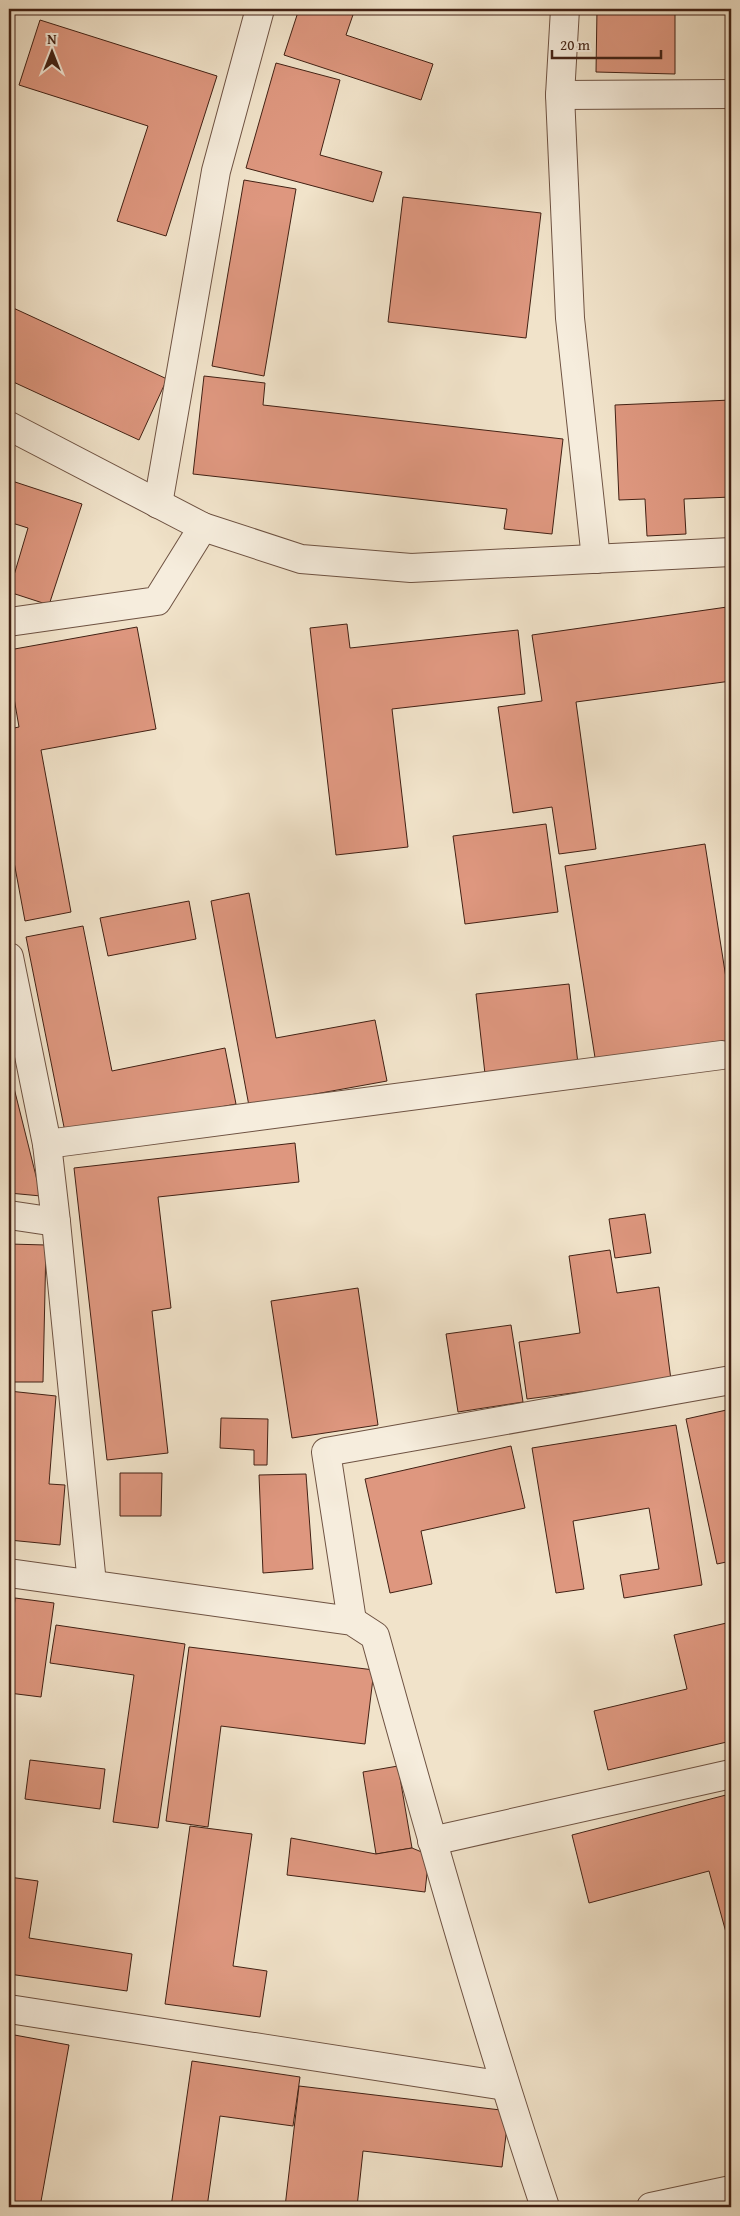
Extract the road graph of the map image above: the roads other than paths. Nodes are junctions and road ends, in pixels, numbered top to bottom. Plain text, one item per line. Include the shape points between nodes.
1 (260, 9) edge
2 (565, 9) edge
3 (731, 94) edge
4 (560, 95) junction
5 (9, 426) edge
6 (158, 504) junction
7 (203, 527) junction
8 (731, 552) edge
9 (596, 559) junction
10 (9, 622) edge
11 (9, 957) edge
12 (722, 1055) dead end
13 (47, 1144) junction
14 (9, 1215) edge
15 (56, 1222) junction
16 (731, 1380) edge
17 (9, 1573) edge
18 (92, 1584) junction
19 (352, 1621) junction
20 (731, 1774) edge
21 (432, 1842) junction
22 (9, 2009) edge
23 (505, 2086) junction
24 (731, 2190) edge
25 (545, 2207) edge
26 (651, 2207) edge

1 - 6 street via 216,171
2 - 4 street
3 - 4 street
4 - 9 street via 570,318
5 - 6 street
6 - 7 street
7 - 9 street via 301,559 411,568
7 - 10 street via 157,601
8 - 9 street
11 - 13 street
12 - 13 street
13 - 15 street
14 - 15 street
15 - 18 street
16 - 19 street via 326,1452
17 - 18 street
18 - 19 street
19 - 21 street via 376,1636
20 - 21 street
21 - 23 street
22 - 23 street
23 - 25 street
24 - 26 street

